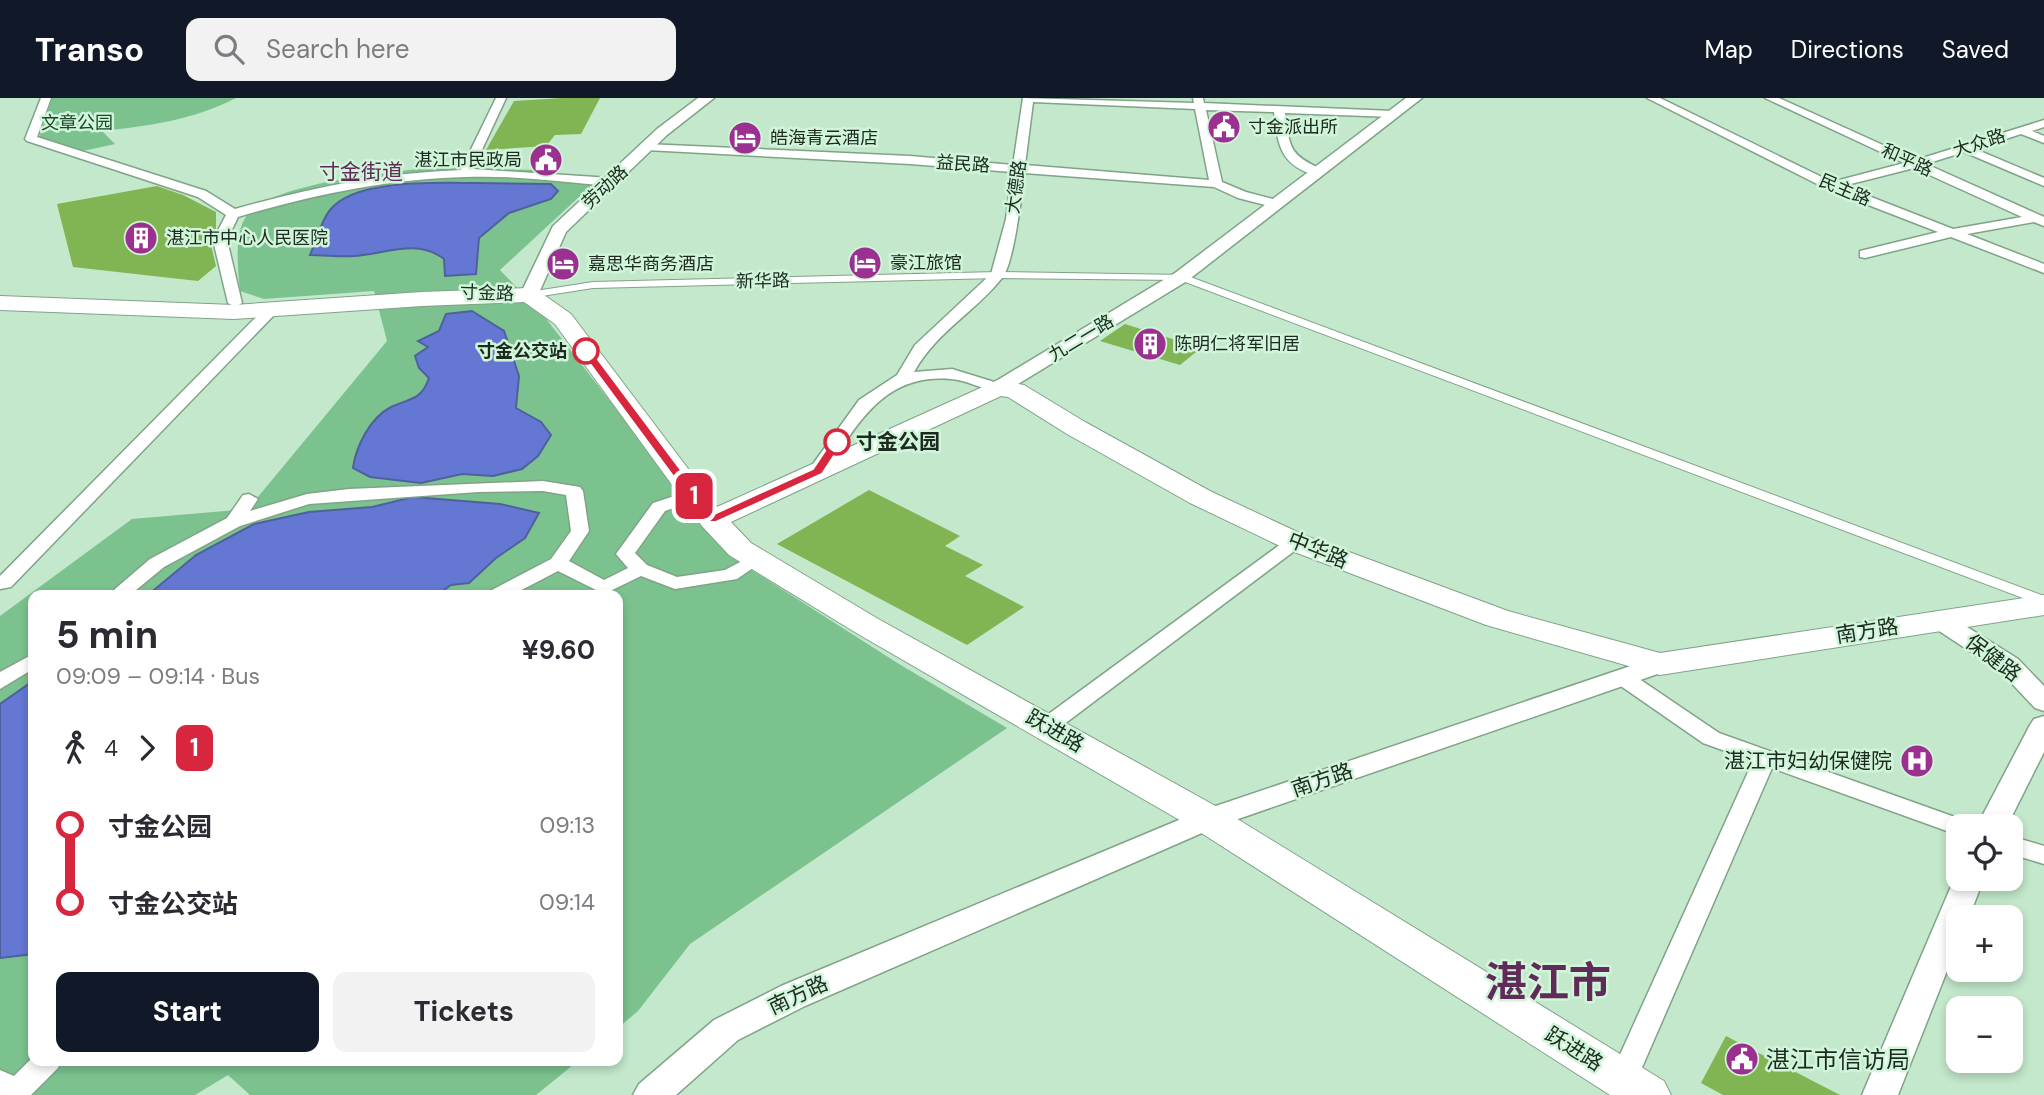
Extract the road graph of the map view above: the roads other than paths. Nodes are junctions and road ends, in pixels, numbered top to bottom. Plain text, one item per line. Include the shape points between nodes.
1 (46, 98) edge
2 (501, 98) edge
3 (707, 98) edge
4 (1415, 98) edge
5 (1652, 98) edge
6 (1770, 98) edge
7 (1028, 99) edge
8 (1199, 102) edge
9 (1278, 110) junction
10 (1393, 114) junction
11 (2044, 123) edge
12 (2021, 130) junction
13 (2044, 140) edge
14 (646, 147) junction
15 (1964, 148) junction
16 (1915, 164) junction
17 (469, 167) junction
18 (1020, 168) junction
19 (1317, 172) junction
20 (611, 182) junction
21 (2044, 182) edge
22 (1216, 184) junction
23 (1831, 186) junction
24 (1277, 204) junction
25 (233, 214) junction
26 (2041, 219) edge
27 (1952, 233) junction
28 (1865, 254) dead end
29 (2044, 269) edge
30 (998, 275) junction
31 (1181, 276) junction
32 (0, 294) edge
33 (529, 295) junction
34 (0, 303) edge
35 (235, 303) junction
36 (272, 309) junction
37 (903, 378) junction
38 (998, 388) junction
39 (817, 471) junction
40 (249, 499) dead end
41 (702, 507) junction
42 (234, 522) junction
43 (1295, 542) junction
44 (757, 559) junction
45 (558, 563) junction
46 (640, 569) junction
47 (0, 583) edge
48 (124, 590) edge
49 (506, 590) edge
50 (2044, 603) edge
51 (1939, 620) junction
52 (28, 663) edge
53 (1660, 664) junction
54 (1622, 677) junction
55 (0, 681) edge
56 (2044, 702) edge
57 (2044, 725) edge
58 (1046, 726) junction
59 (1766, 757) junction
60 (1998, 814) edge
61 (1208, 819) junction
62 (1946, 823) edge
63 (2023, 849) edge
64 (2044, 855) edge
65 (1964, 891) edge
66 (42, 1066) edge
67 (0, 1082) edge
68 (1636, 1087) edge
69 (650, 1095) edge
70 (1880, 1095) edge

1 - 25 street via 31,139 202,194
2 - 17 street
3 - 14 street, 劳动路
4 - 10 street, 九二一路
5 - 23 street, 民主路
6 - 16 street, 和平路
7 - 8 street
7 - 18 street, 大德路
8 - 9 street
8 - 22 street
9 - 10 street
9 - 19 street via 1284,145 1295,162
10 - 19 street, 九二一路
11 - 12 street, 大众路
12 - 13 street
12 - 15 street, 大众路
14 - 18 street, 益民路
14 - 20 street, 劳动路
15 - 16 street, 大众路
15 - 21 street
16 - 23 street, 大众路
16 - 26 street, 和平路
17 - 20 street
17 - 25 street via 364,182
18 - 22 street, 益民路
18 - 30 street, 大德路
19 - 24 street, 九二一路
20 - 33 street, 劳动路 via 559,230
22 - 24 street, 益民路
23 - 27 street, 民主路
24 - 31 street, 九二一路
25 - 35 street via 220,240
26 - 27 street
27 - 28 street
27 - 29 street, 民主路
30 - 31 street, 新华路
30 - 33 street, 新华路 via 593,285
30 - 37 street via 920,348
31 - 38 street, 九二一路
31 - 50 street
32 - 35 main road, 寸金路
33 - 35 main road, 寸金路 via 429,291
33 - 36 main road, 寸金路
33 - 41 main road, 跃进路 via 563,319
34 - 36 main road, 寸金路 via 234,312
36 - 47 street
37 - 38 street via 952,374
37 - 39 street via 865,403
38 - 39 main road, 九二一路
38 - 43 main road, 中华路 via 1015,390 1200,497
39 - 41 main road, 九二一路
40 - 42 street
41 - 44 main road, 跃进路 via 740,549
41 - 46 street via 659,507 625,554
42 - 45 street via 307,499 349,494 542,486 574,491 580,531
42 - 48 street via 157,563
43 - 53 main road, 中华路 via 1497,618
43 - 58 street
44 - 46 street via 730,575 675,583
44 - 58 main road, 跃进路
45 - 46 street via 604,588
45 - 49 street
50 - 51 main road, 南方路
51 - 53 main road, 南方路
51 - 56 street, 保健路 via 2009,665
52 - 55 street
53 - 54 street, 南方路
54 - 59 street via 1711,738
54 - 61 street, 南方路
57 - 60 street
58 - 61 main road, 跃进路
59 - 62 street
59 - 68 street
61 - 68 main road, 跃进路
61 - 69 street, 南方路 via 793,996 726,1030
63 - 64 street
65 - 70 street
66 - 67 street via 15,1093

